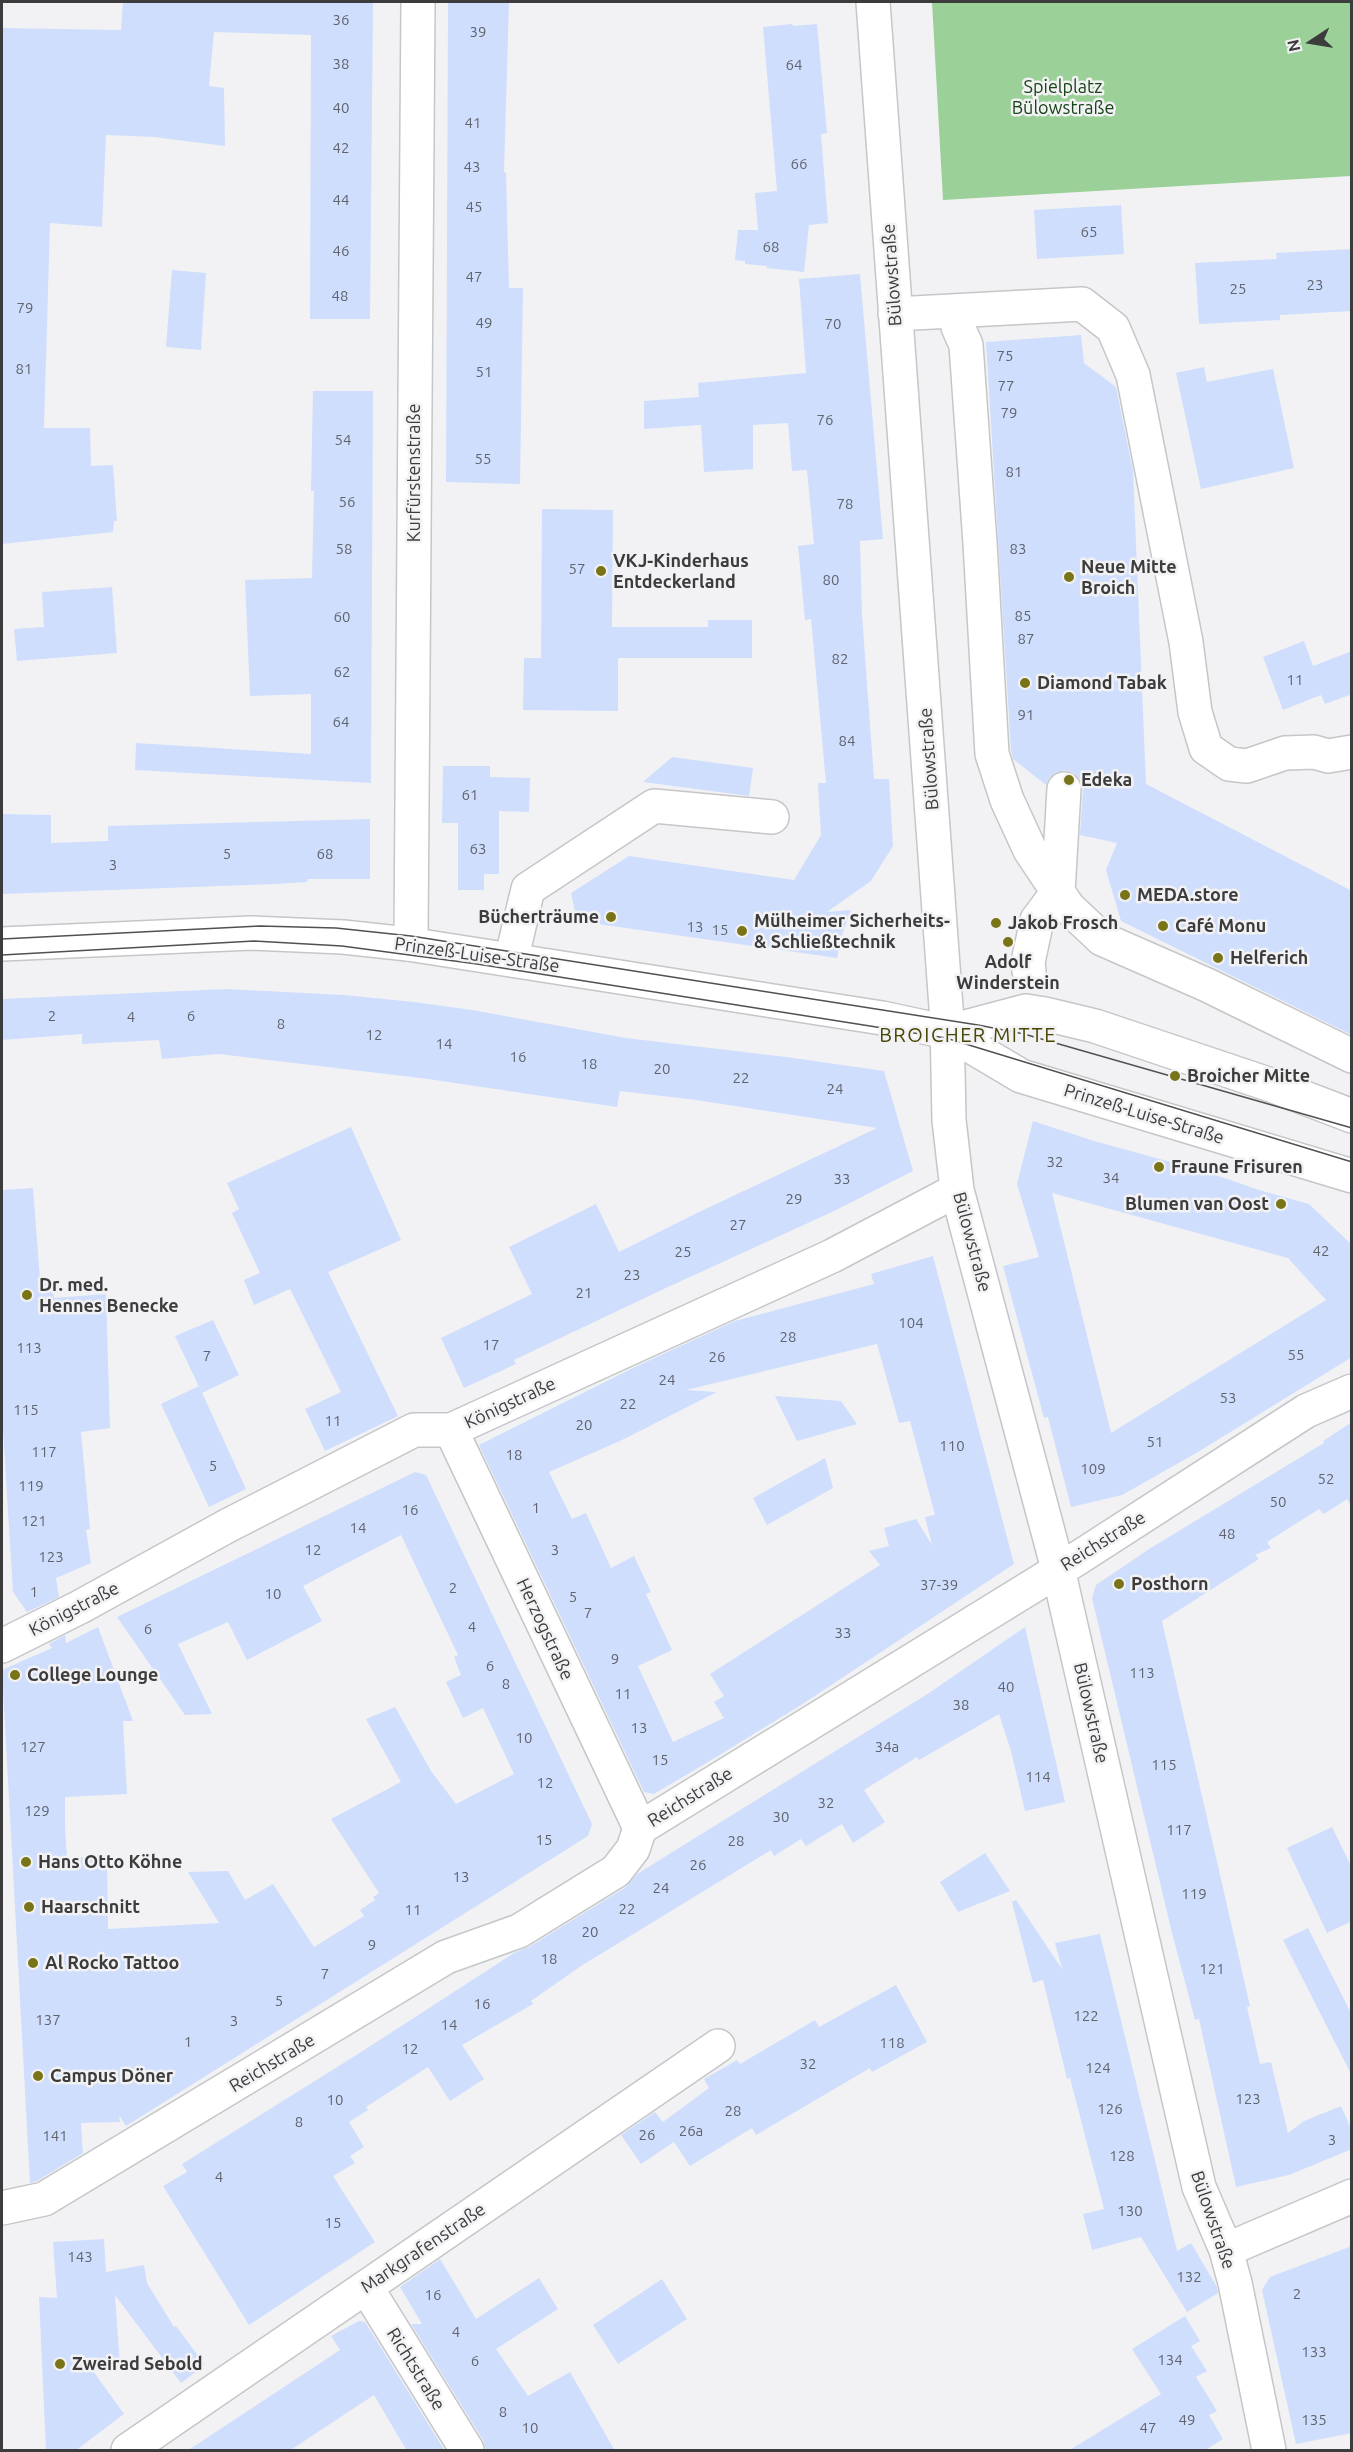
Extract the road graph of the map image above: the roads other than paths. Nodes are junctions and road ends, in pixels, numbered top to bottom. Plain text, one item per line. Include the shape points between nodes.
1 (418, 2) edge
2 (873, 2) edge
3 (895, 314) junction
4 (958, 327) dead end
5 (1352, 752) edge
6 (1064, 789) dead end
7 (772, 817) dead end
8 (1058, 892) junction
9 (2, 944) edge
10 (408, 944) junction
11 (513, 960) junction
12 (1029, 971) dead end
13 (947, 1032) junction
14 (1352, 1056) edge
15 (1352, 1116) edge
16 (1352, 1176) edge
17 (957, 1190) junction
18 (1352, 1391) edge
19 (450, 1430) junction
20 (1058, 1569) junction
21 (2, 1646) edge
22 (640, 1828) junction
23 (718, 2046) dead end
24 (1352, 2196) edge
25 (2, 2208) edge
26 (1226, 2250) junction
27 (366, 2287) junction
28 (1260, 2448) edge
29 (128, 2451) edge
30 (466, 2451) edge

1 - 10 street, Kurfürstenstraße
2 - 3 street, Bülowstraße
3 - 5 street via 1082,304 1113,328 1132,375 1186,642 1195,712 1206,748 1229,764 1247,766 1286,753 1328,756
3 - 13 street, Bülowstraße
4 - 8 street via 966,345 992,754 1006,800 1030,850
6 - 8 street
7 - 11 street via 654,806 528,890
8 - 12 street via 1037,920
8 - 14 street via 1102,939
9 - 10 street, Prinzeß-Luise-Straße via 251,933
10 - 11 street, Prinzeß-Luise-Straße
11 - 13 street, Prinzeß-Luise-Straße via 871,1016
13 - 15 street, Prinzeß-Luise-Straße via 1026,1011 1045,1014 1271,1084
13 - 16 street, Prinzeß-Luise-Straße via 1021,1076
13 - 17 street, Bülowstraße via 949,1120
17 - 19 street, Königstraße via 832,1256
17 - 20 street, Bülowstraße
18 - 20 street, Reichstraße via 1306,1411
19 - 21 street, Königstraße via 414,1430
19 - 22 street, Herzogstraße
20 - 22 street, Reichstraße
20 - 26 street, Bülowstraße via 1199,2187
22 - 25 street, Reichstraße via 633,1849 616,1871 519,1931 446,1957 44,2199
23 - 27 street, Markgrafenstraße
24 - 26 street
26 - 28 street, Bülowstraße
27 - 29 street, Markgrafenstraße
27 - 30 street, Richtstraße

